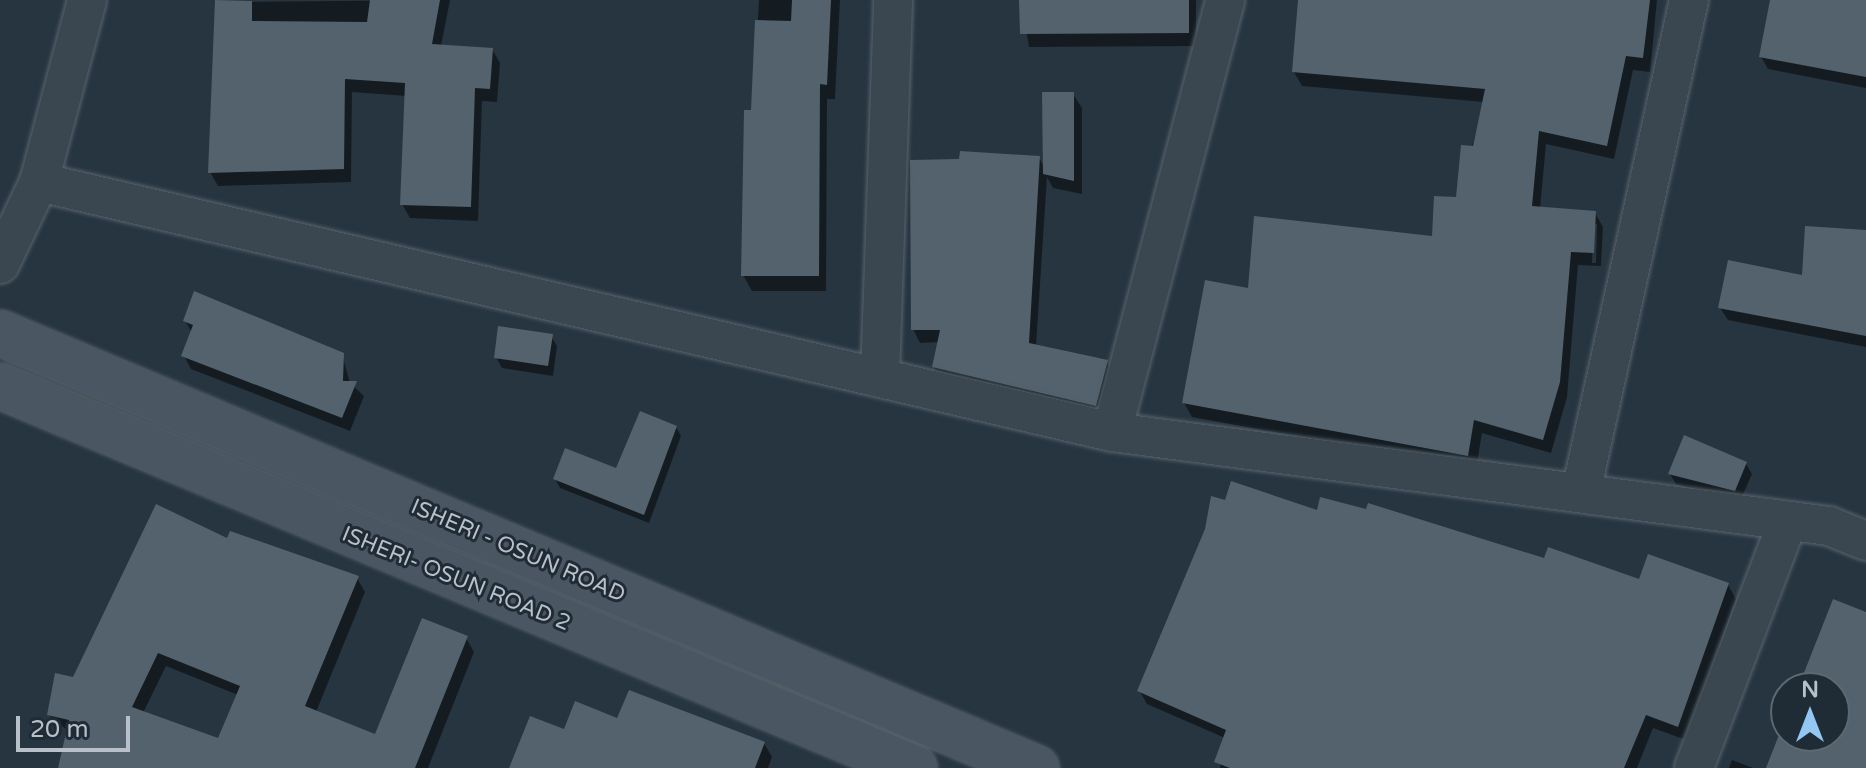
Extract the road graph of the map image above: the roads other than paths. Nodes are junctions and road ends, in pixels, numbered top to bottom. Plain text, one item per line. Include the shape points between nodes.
1 (87, 0) edge
2 (893, 0) edge
3 (1225, 0) edge
4 (1689, 0) edge
5 (39, 182) junction
6 (0, 264) edge
7 (1, 338) edge
8 (880, 377) junction
9 (0, 386) edge
10 (1112, 432) junction
11 (1581, 492) junction
12 (1788, 521) junction
13 (1848, 523) edge
14 (1866, 541) edge
15 (914, 768) edge
16 (1036, 768) edge
17 (1694, 768) edge

1 - 5 street
2 - 8 street
3 - 10 street
4 - 11 street
5 - 6 street
5 - 8 street
7 - 16 main road, ISHERI - OSUN ROAD
8 - 10 street
9 - 15 main road, ISHERI- OSUN ROAD 2
10 - 11 street
11 - 12 street
12 - 13 street
12 - 17 street
13 - 14 street

